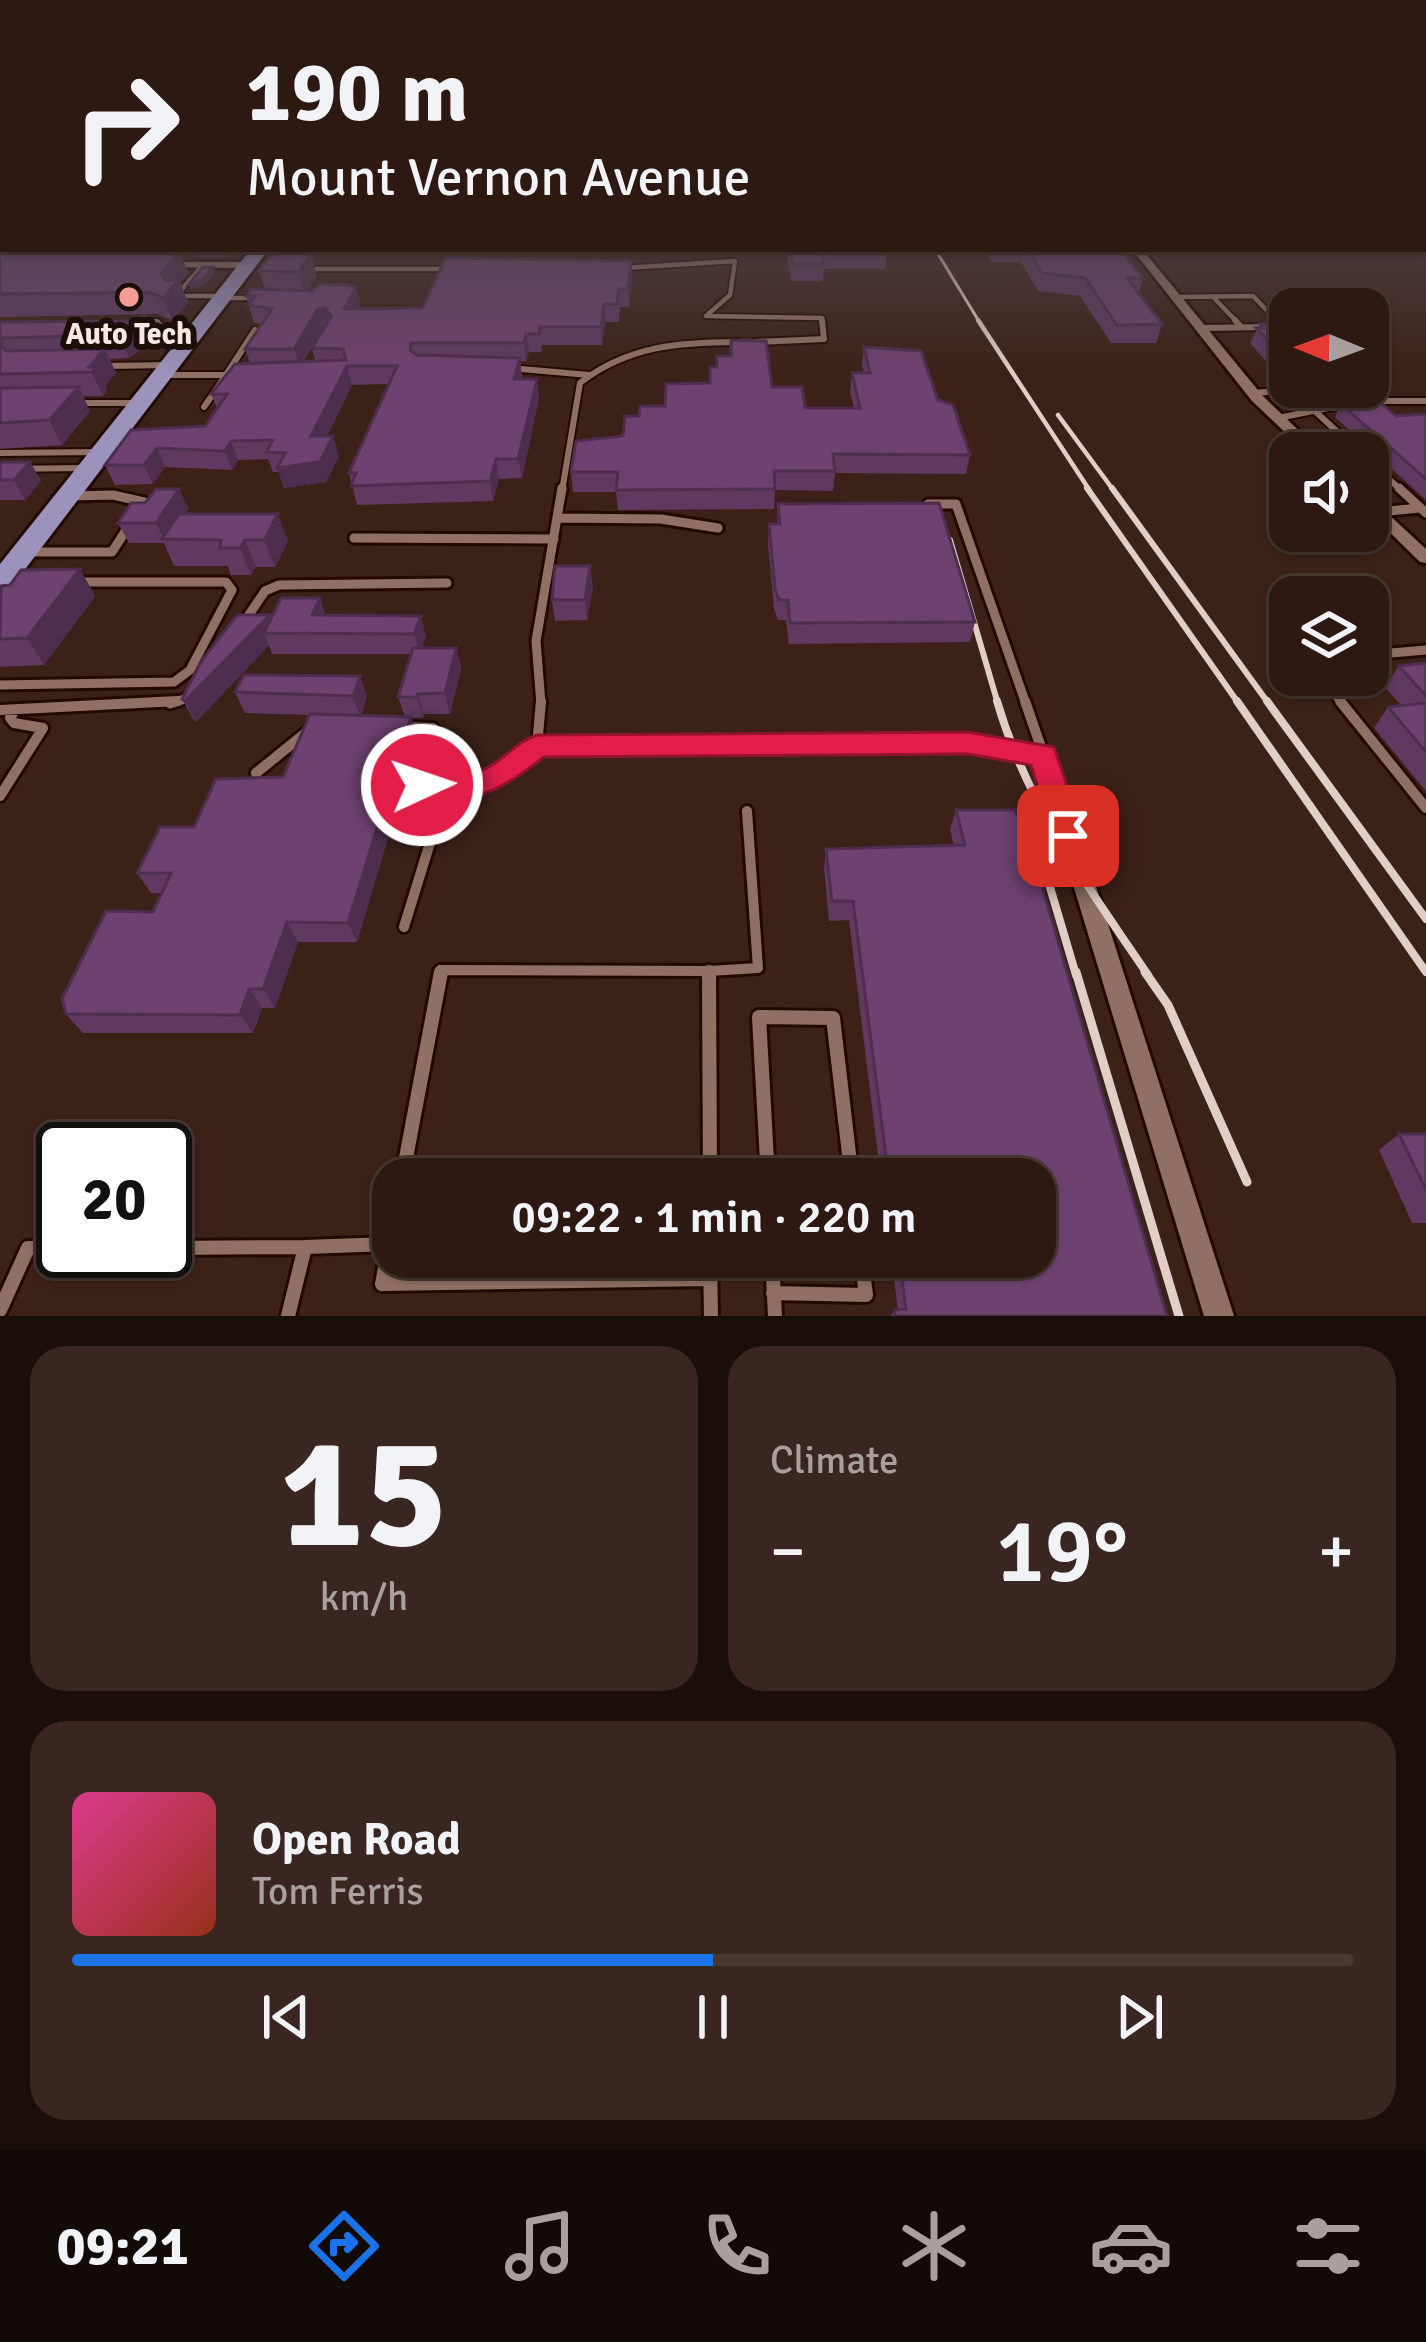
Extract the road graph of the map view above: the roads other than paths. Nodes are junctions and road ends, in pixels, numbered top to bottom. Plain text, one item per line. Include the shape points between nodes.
1 (1139, 252) edge
2 (255, 263) edge
3 (138, 265) edge
4 (203, 265) junction
5 (604, 268) edge
6 (288, 269) edge
7 (466, 269) edge
8 (1213, 296) junction
9 (223, 297) junction
10 (1175, 297) junction
11 (279, 302) edge
12 (136, 322) edge
13 (162, 328) junction
14 (198, 328) junction
15 (1201, 328) junction
16 (1241, 328) junction
17 (256, 330) edge
18 (151, 333) edge
19 (89, 366) edge
20 (504, 368) edge
21 (166, 370) junction
22 (245, 374) edge
23 (226, 375) junction
24 (590, 375) junction
25 (1269, 392) edge
26 (1253, 393) junction
27 (1426, 401) edge
28 (140, 403) junction
29 (61, 404) edge
30 (204, 407) dead end
31 (1316, 412) junction
32 (1278, 418) junction
33 (1293, 432) edge
34 (1337, 432) edge
35 (108, 450) junction
36 (0, 453) edge
37 (0, 470) edge
38 (1389, 479) edge
39 (67, 496) junction
40 (912, 505) edge
41 (1389, 508) edge
42 (1423, 510) edge
43 (557, 518) junction
44 (1389, 522) edge
45 (718, 528) dead end
46 (354, 538) dead end
47 (554, 539) junction
48 (24, 552) junction
49 (1426, 558) edge
50 (8, 583) edge
51 (68, 583) edge
52 (447, 583) dead end
53 (232, 635) edge
54 (1426, 650) edge
55 (1389, 653) edge
56 (200, 682) edge
57 (0, 685) edge
58 (1336, 696) edge
59 (16, 709) junction
60 (0, 710) edge
61 (315, 725) edge
62 (386, 727) edge
63 (537, 746) junction
64 (1044, 755) junction
65 (256, 772) edge
66 (446, 791) junction
67 (0, 796) edge
68 (1426, 808) edge
69 (747, 811) dead end
70 (404, 927) dead end
71 (710, 970) junction
72 (406, 1158) edge
73 (710, 1158) edge
74 (767, 1158) edge
75 (850, 1158) edge
76 (372, 1245) edge
77 (305, 1247) junction
78 (36, 1248) edge
79 (192, 1248) edge
80 (383, 1278) edge
81 (773, 1278) edge
82 (864, 1278) edge
83 (710, 1280) joint
84 (773, 1293) junction
85 (0, 1310) edge
86 (288, 1316) edge
87 (710, 1316) edge
88 (775, 1316) edge
89 (1219, 1316) edge

1 - 10 street
2 - 4 street
2 - 9 main road
3 - 4 street
4 - 9 lane via 176,296
5 - 24 lane via 735,261 730,295 706,316 822,318 825,334 806,342 676,344 618,358
6 - 7 lane
8 - 10 lane
8 - 16 lane
8 - 16 lane via 1253,296 1282,327
9 - 11 lane
9 - 14 main road
10 - 15 street
12 - 13 lane
13 - 14 lane
13 - 18 lane
14 - 21 main road
15 - 16 lane
15 - 26 street
17 - 23 lane
19 - 21 lane
20 - 24 lane
21 - 23 lane
21 - 28 main road
22 - 23 lane
23 - 30 lane
24 - 43 lane via 580,383
25 - 26 lane
26 - 32 street
27 - 31 lane via 1363,401
28 - 29 lane
28 - 35 main road
31 - 32 lane
31 - 34 lane
32 - 33 street
35 - 36 lane
35 - 37 lane
35 - 39 main road
38 - 42 lane
39 - 48 main road
39 - 48 lane via 144,502 112,551
40 - 64 lane via 956,504
41 - 42 lane
43 - 45 lane
43 - 47 lane
44 - 49 street
46 - 47 lane
47 - 63 lane via 536,641
48 - 50 main road
51 - 57 lane via 226,582 232,590 190,670 174,682
52 - 53 lane via 272,586
54 - 55 lane
56 - 59 lane via 180,704
58 - 68 lane
59 - 60 lane
59 - 67 lane via 14,724 43,728
61 - 65 lane
62 - 66 lane via 433,728 422,785
63 - 64 lane via 968,743
63 - 66 lane via 495,779
64 - 89 street
66 - 70 lane
69 - 71 lane via 758,968
71 - 72 lane via 441,970
71 - 73 lane
74 - 75 lane via 759,1017 833,1018
76 - 77 lane
77 - 79 lane
77 - 86 lane
78 - 85 lane via 28,1248
80 - 83 lane via 382,1284
81 - 84 lane
82 - 84 lane via 866,1295
83 - 87 lane
84 - 88 lane

